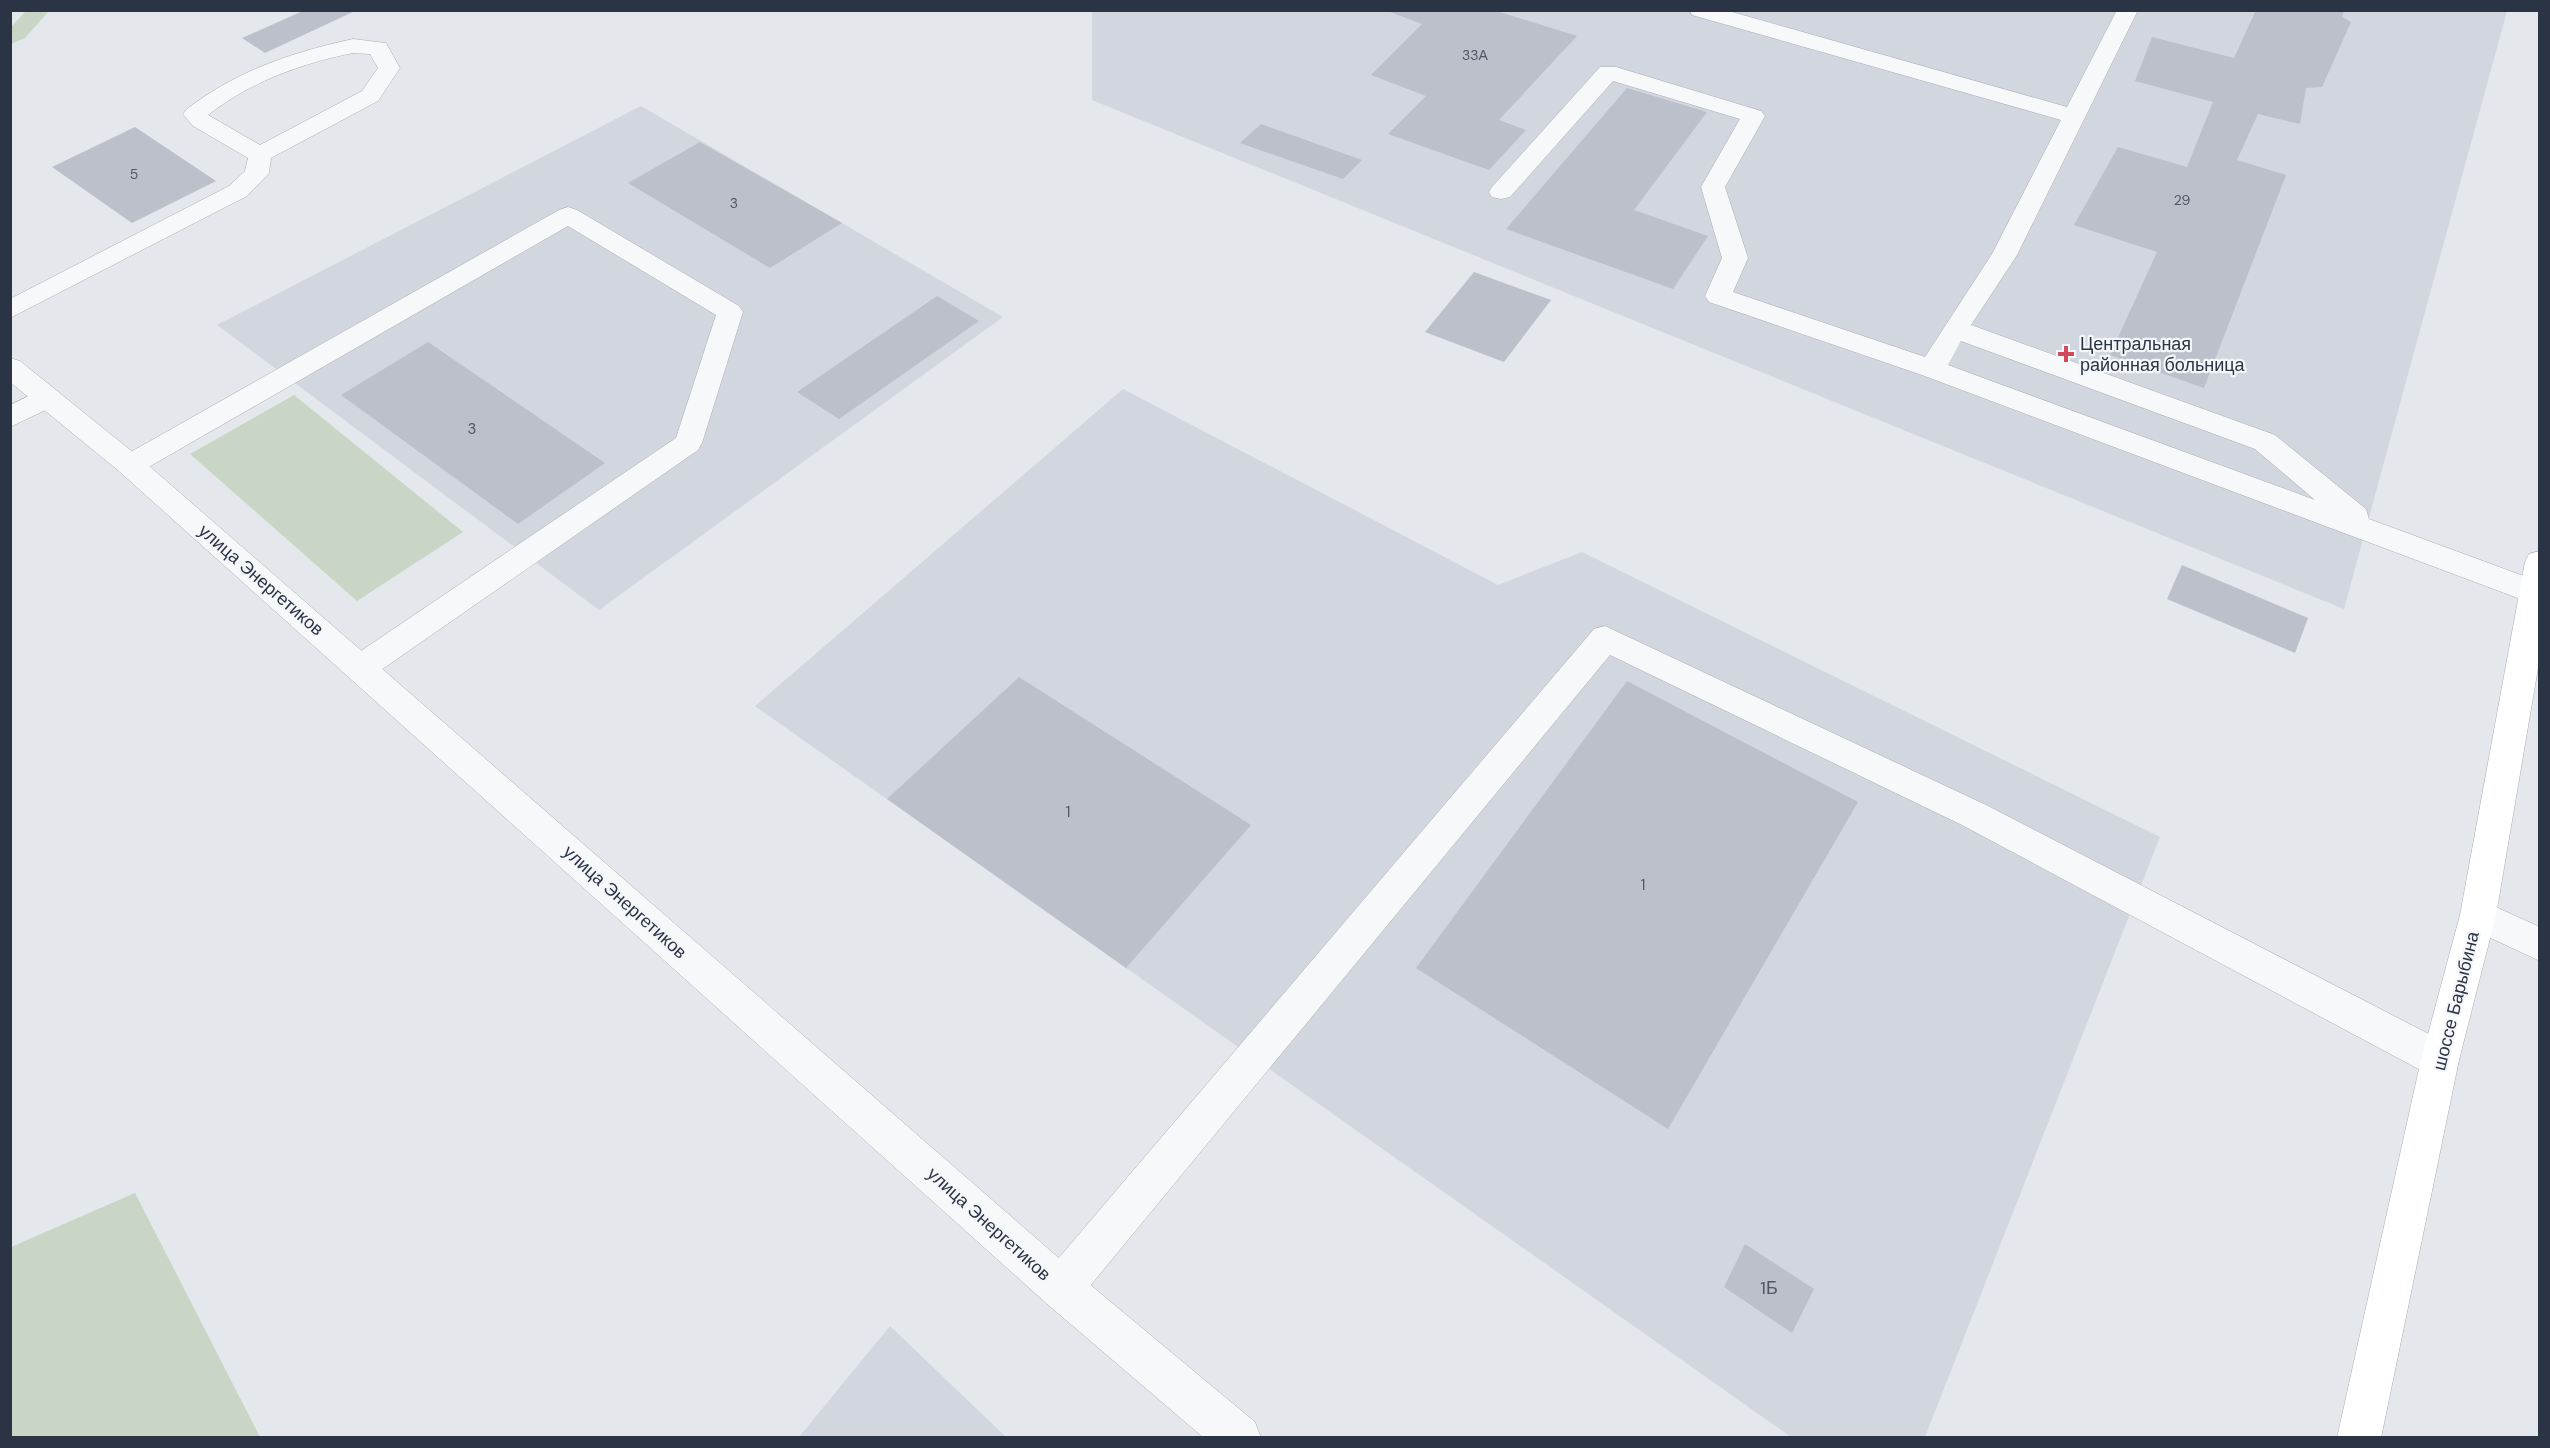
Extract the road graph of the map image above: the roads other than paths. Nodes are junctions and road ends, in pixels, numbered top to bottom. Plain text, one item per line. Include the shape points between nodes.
1 (1700, 10) edge
2 (2128, 10) edge
3 (2073, 116) junction
4 (260, 155) junction
5 (1501, 192) dead end
6 (10, 310) edge
7 (1955, 329) junction
8 (10, 368) edge
9 (1932, 369) junction
10 (46, 398) junction
11 (10, 417) edge
12 (130, 465) junction
13 (2376, 534) junction
14 (2537, 577) edge
15 (360, 668) junction
16 (2478, 915) junction
17 (2540, 945) edge
18 (2440, 1060) junction
19 (1061, 1288) junction
20 (1239, 1437) edge
21 (2359, 1437) edge

1 - 3 street
2 - 3 street
3 - 7 street via 2004,255
4 - 4 street via 201,122 195,114 214,97 313,53 353,46 378,48 389,68 370,96
4 - 6 street via 257,173 238,191
5 - 9 street via 1608,72 1753,116 1713,187 1736,258 1718,296
7 - 9 street
7 - 13 street via 2265,442
8 - 10 street, улица Энергетиков
9 - 13 street
10 - 11 street
10 - 12 street, улица Энергетиков
12 - 15 street, улица Энергетиков
12 - 15 street via 568,215 730,312 688,443
13 - 14 street
14 - 16 main road, шоссе Барыбина
15 - 19 street, улица Энергетиков
16 - 17 street
16 - 18 main road, шоссе Барыбина
18 - 19 street via 1974,815 1605,638
18 - 21 main road, шоссе Барыбина
19 - 20 street, улица Энергетиков

